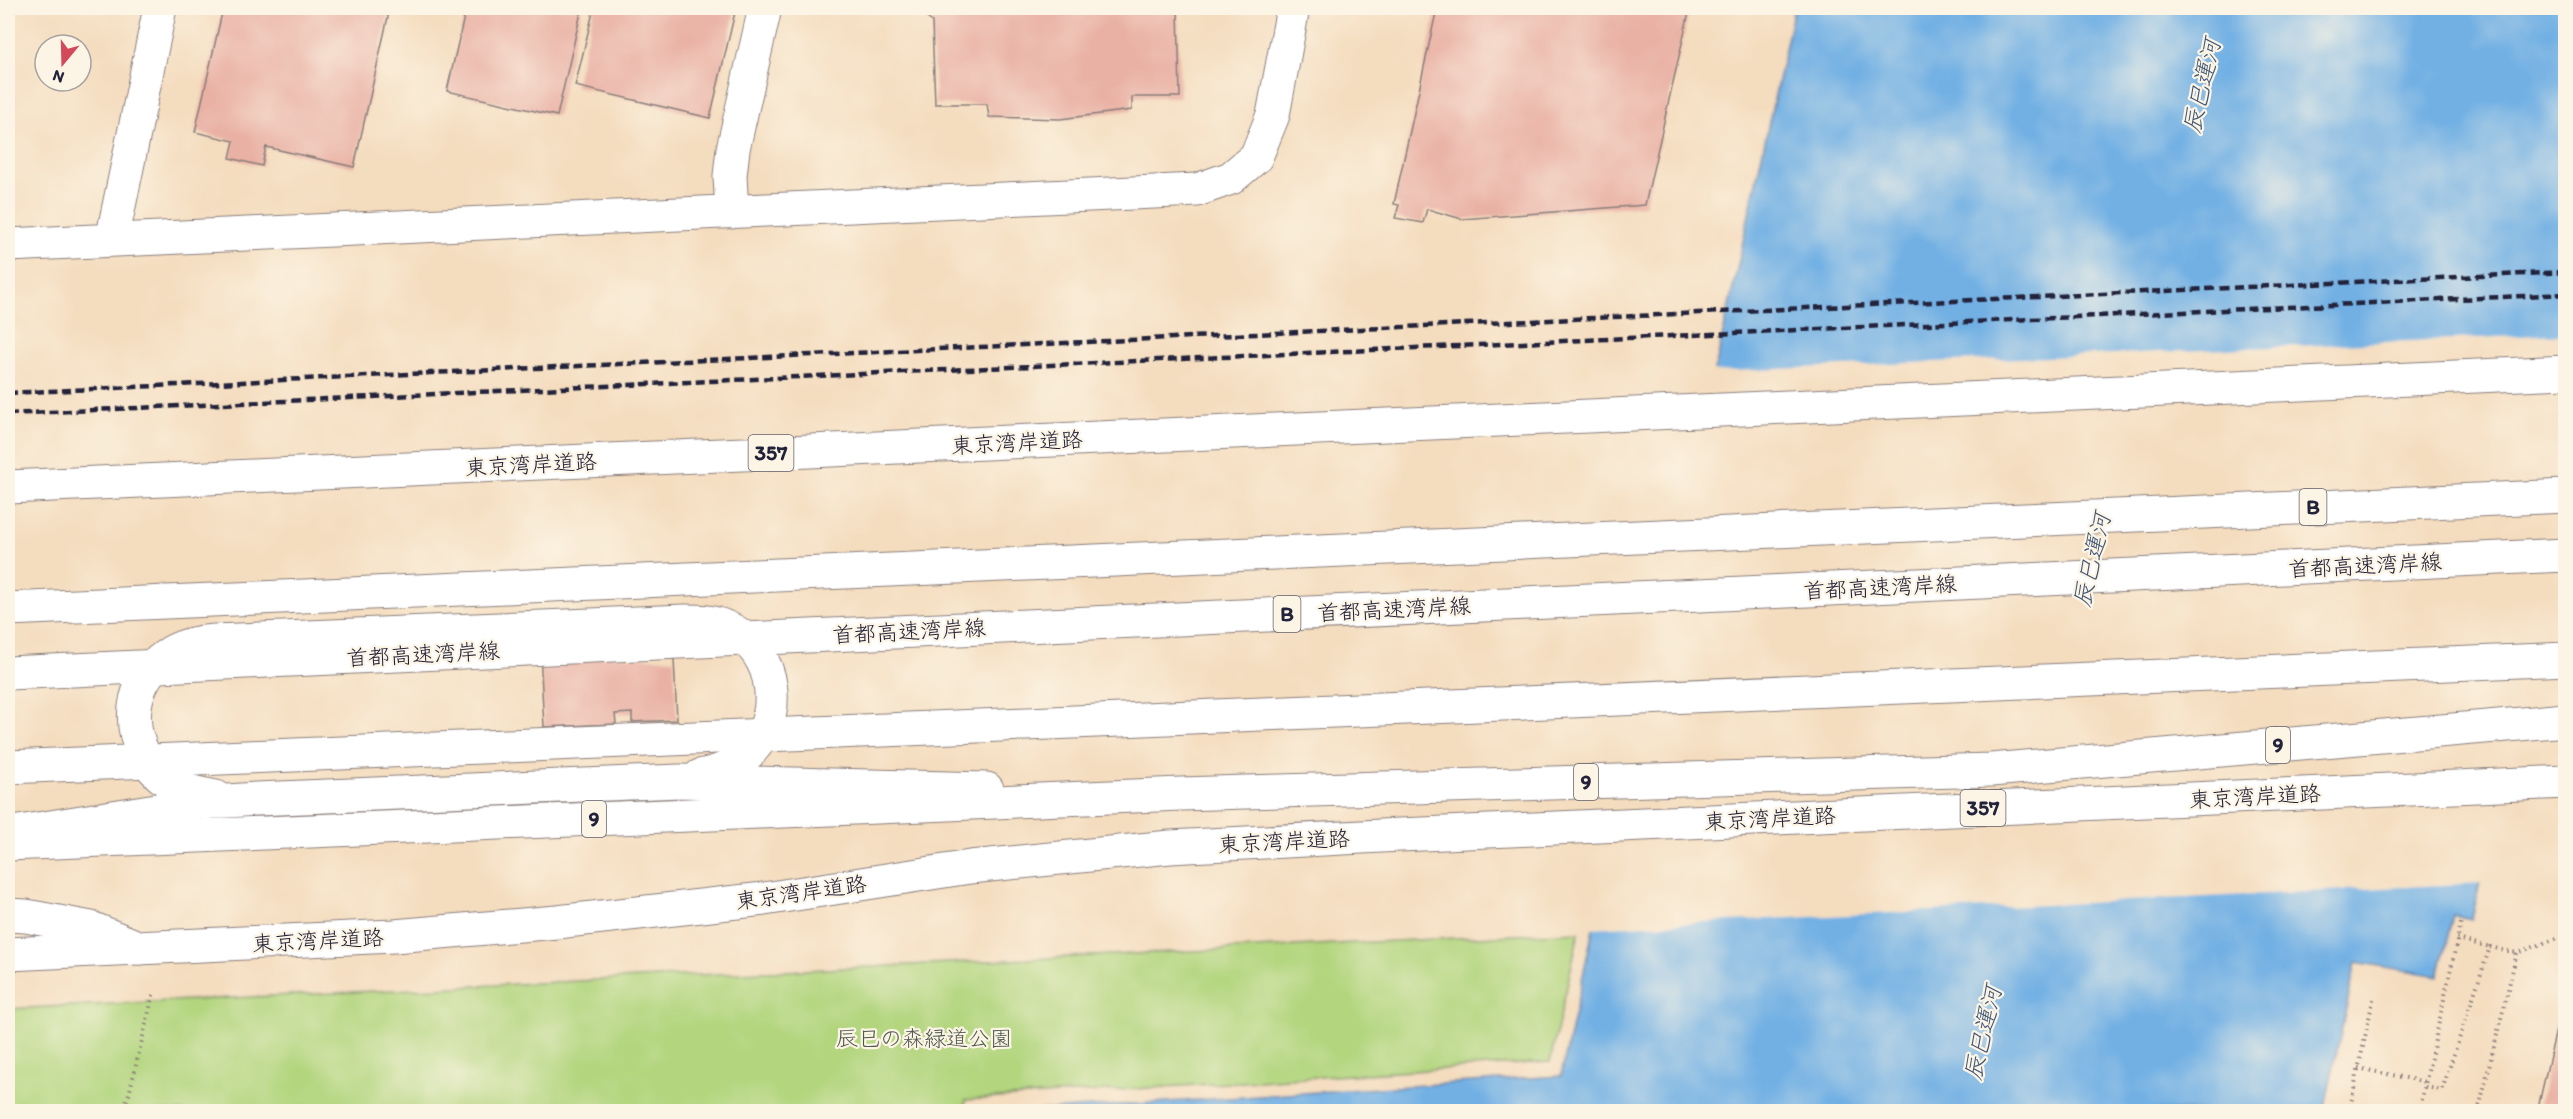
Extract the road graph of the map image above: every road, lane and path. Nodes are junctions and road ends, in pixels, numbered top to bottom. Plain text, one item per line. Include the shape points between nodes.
1 (160, 8) edge
2 (765, 8) edge
3 (1293, 8) edge
4 (732, 212) junction
5 (112, 240) junction
6 (8, 245) edge
7 (2565, 372) edge
8 (8, 487) edge
9 (2565, 496) edge
10 (2565, 555) edge
11 (8, 609) edge
12 (2565, 659) edge
13 (8, 673) edge
14 (2565, 720) edge
15 (8, 767) edge
16 (680, 781) junction
17 (2565, 782) edge
18 (1181, 794) junction
19 (256, 799) junction
20 (8, 834) edge
21 (8, 843) edge
22 (8, 915) edge
23 (2461, 923) dead end
24 (2565, 935) edge
25 (2457, 939) junction
26 (2490, 947) junction
27 (140, 948) junction
28 (2517, 952) junction
29 (8, 954) edge
30 (154, 991) dead end
31 (2374, 995) dead end
32 (2358, 1068) junction
33 (2425, 1085) junction
34 (122, 1112) edge
35 (2349, 1112) edge
36 (2419, 1112) edge
37 (2478, 1112) edge

1 - 5 main road
2 - 4 main road via 733,149
3 - 4 main road via 1273,115 1256,157 1231,178 1197,190
4 - 5 main road
5 - 6 main road
7 - 8 main road, 東京湾岸道路 / 357
9 - 11 main road, B
10 - 13 main road, 首都高速湾岸線 / B
12 - 15 main road
14 - 18 main road, 9 via 1991,770
16 - 18 main road
16 - 19 main road
16 - 19 main road via 732,766 751,751 769,720 771,683 762,661 737,633 712,623 208,641 189,644 165,656 147,675 136,700 134,726 141,751 158,773 178,788 214,797
17 - 27 main road, 東京湾岸道路 / 357 via 1170,848 970,867 764,898 545,923 394,936
18 - 21 main road, 9
19 - 20 main road via 200,803
22 - 27 main road via 91,928
23 - 25 path
24 - 28 path
25 - 26 path
25 - 33 path
26 - 28 path
26 - 33 path via 2442,1090
27 - 29 main road, 東京湾岸道路 / 357
28 - 37 path
30 - 34 path
31 - 32 path
32 - 33 path
32 - 35 path
33 - 36 path

